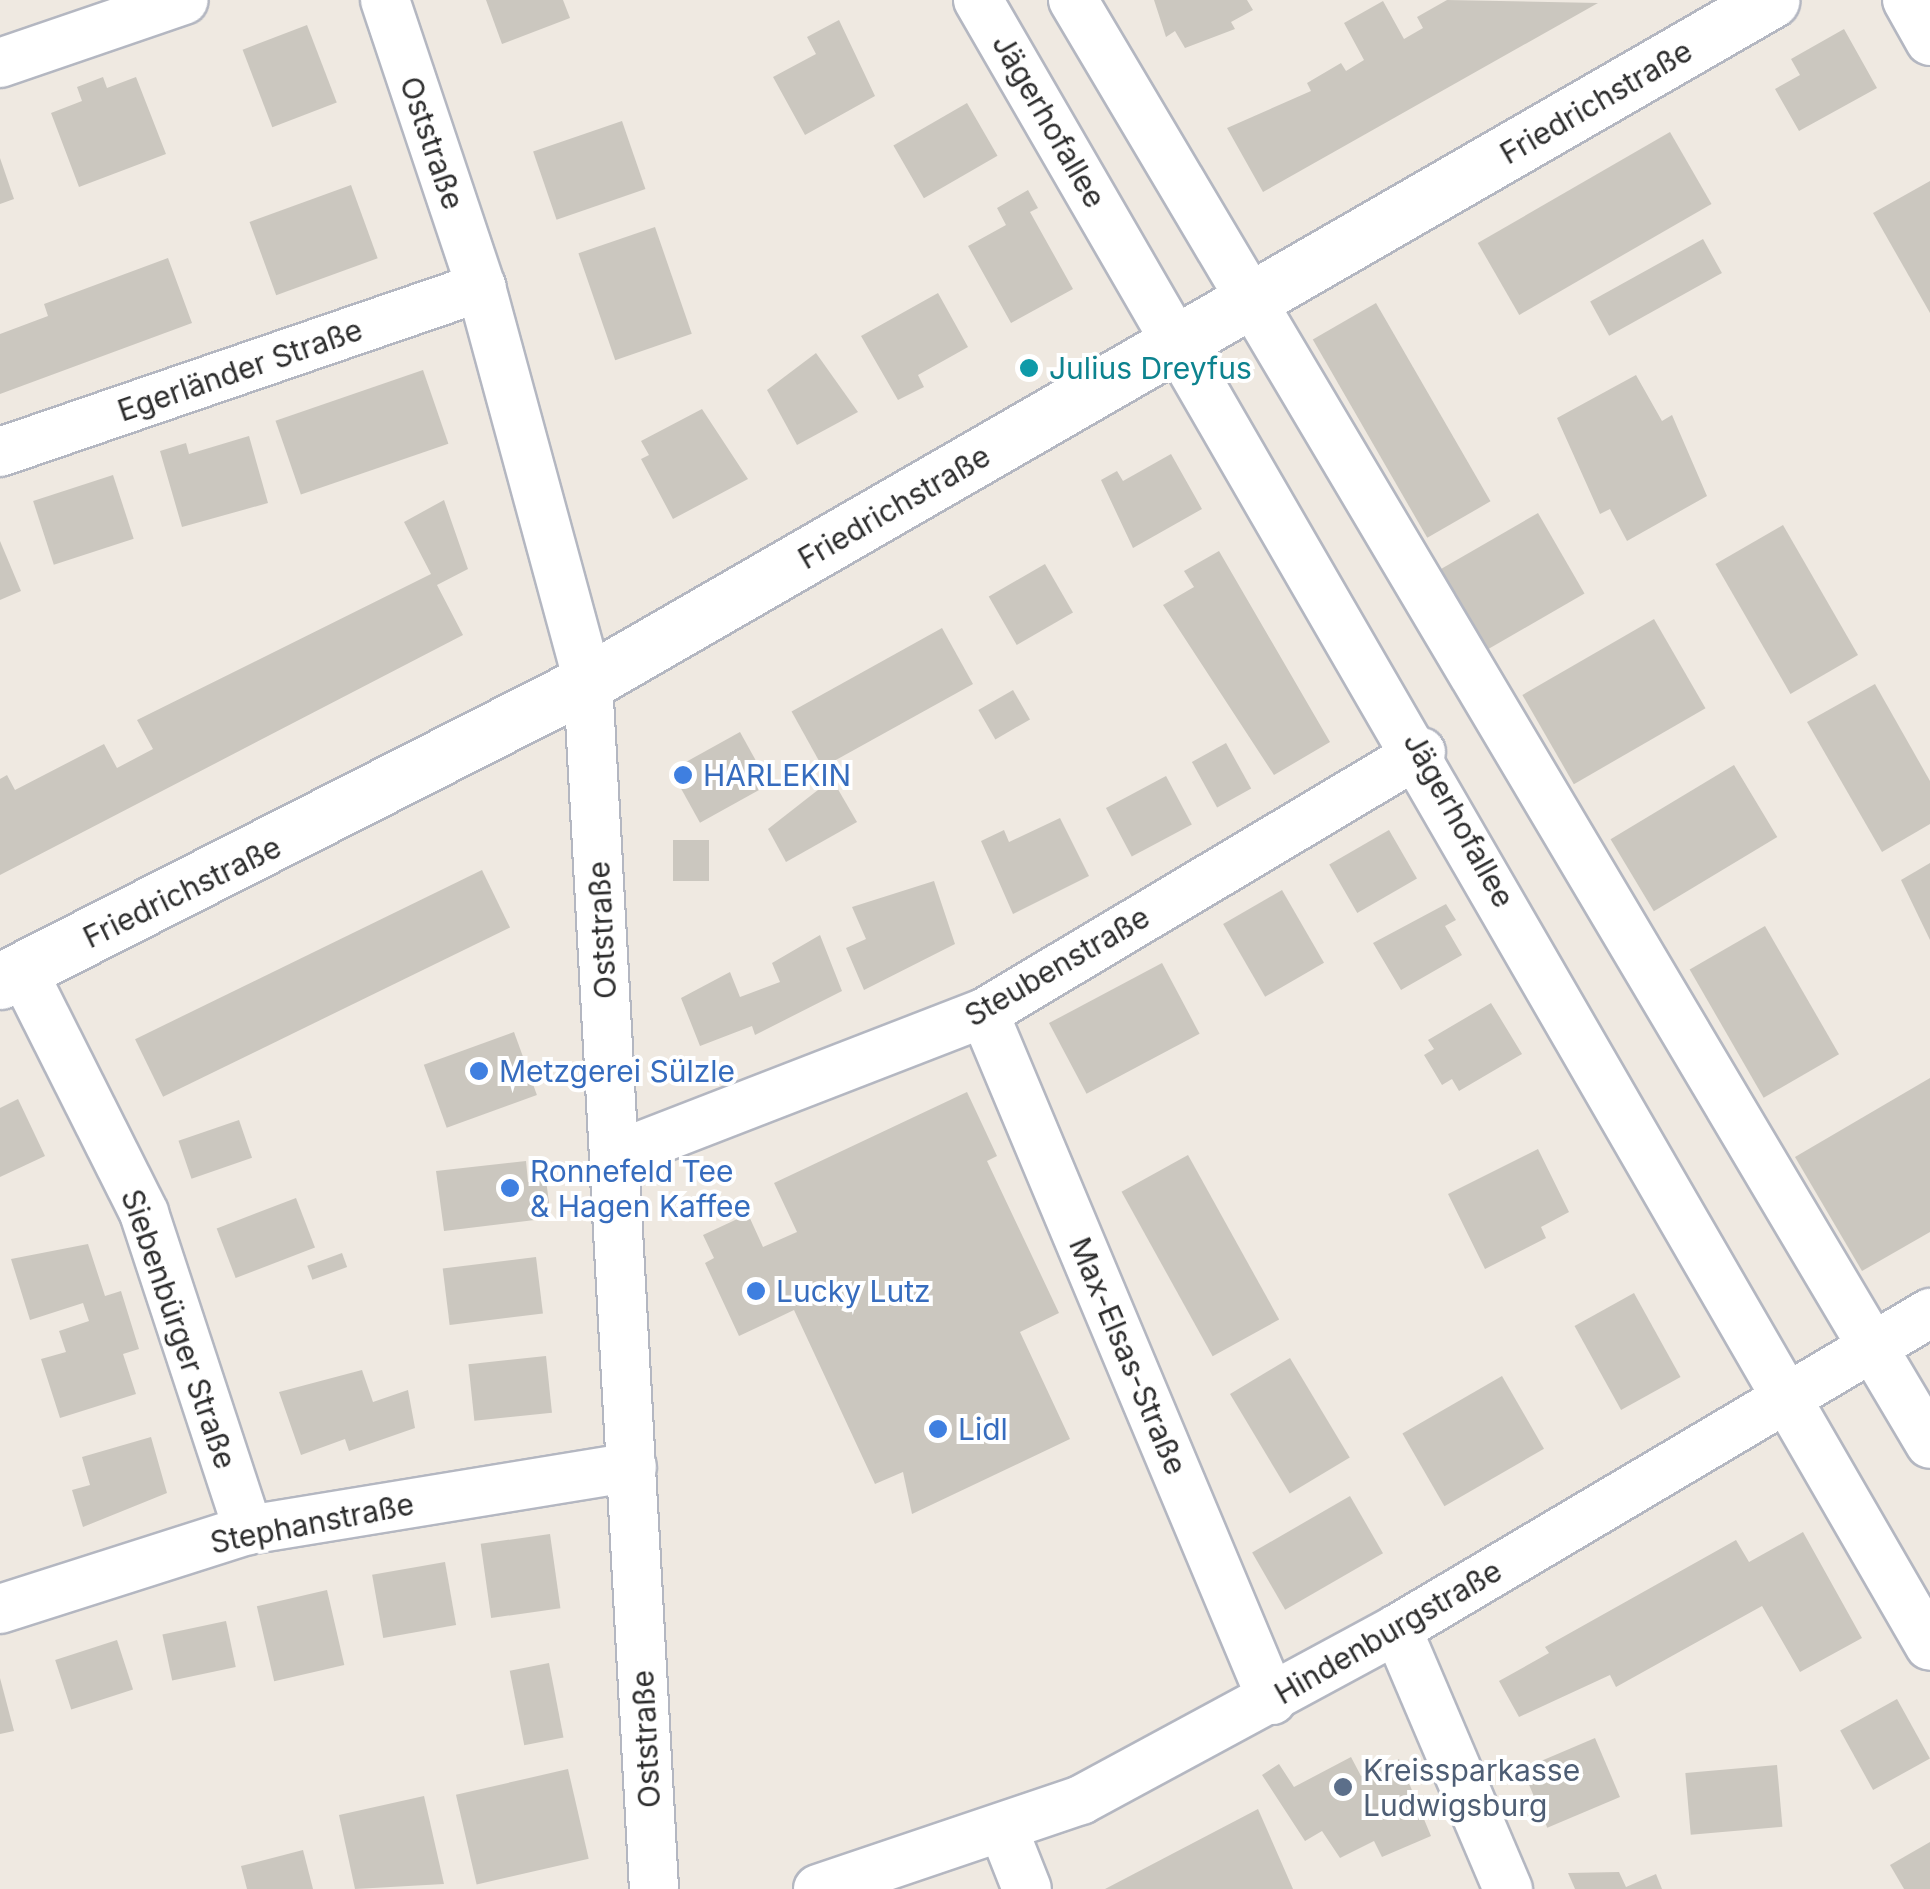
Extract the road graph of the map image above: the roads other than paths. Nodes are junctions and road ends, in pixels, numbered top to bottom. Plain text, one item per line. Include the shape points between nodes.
1 (184, 0) edge
2 (384, 0) edge
3 (978, 0) edge
4 (1073, 0) edge
5 (1771, 0) edge
6 (1907, 0) edge
7 (1930, 41) edge
8 (0, 63) edge
9 (480, 287) junction
10 (1250, 304) junction
11 (1179, 344) junction
12 (0, 452) edge
13 (588, 682) junction
14 (1421, 752) junction
15 (11, 975) edge
16 (984, 1012) junction
17 (615, 1156) junction
18 (1930, 1314) edge
19 (1873, 1346) junction
20 (1782, 1397) junction
21 (1930, 1444) edge
22 (632, 1467) junction
23 (248, 1530) junction
24 (0, 1609) edge
25 (1397, 1629) junction
26 (1930, 1646) edge
27 (1272, 1700) junction
28 (1004, 1831) junction
29 (654, 1889) edge
30 (818, 1889) edge
31 (1027, 1889) edge
32 (1508, 1889) edge

1 - 8 street
2 - 9 street, Oststraße
3 - 11 street, Jägerhofallee
4 - 10 street
5 - 10 main road, Friedrichstraße
6 - 7 street
9 - 12 street, Egerländer Straße
9 - 13 street, Oststraße
10 - 11 main road, Friedrichstraße
10 - 19 street
11 - 13 main road, Friedrichstraße
11 - 14 street, Jägerhofallee
13 - 15 main road, Friedrichstraße
13 - 17 street, Oststraße
14 - 16 street, Steubenstraße
14 - 20 street, Jägerhofallee
15 - 23 street, Siebenbürger Straße via 144,1213
16 - 17 street, Steubenstraße
16 - 27 street, Max-Elsas-Straße
17 - 22 street, Oststraße
18 - 19 street, Hindenburgstraße
19 - 20 street, Hindenburgstraße
19 - 21 street
20 - 25 street, Hindenburgstraße
20 - 26 street, Jägerhofallee
22 - 23 street, Stephanstraße
22 - 29 street, Oststraße
23 - 24 street, Stephanstraße
25 - 27 street, Hindenburgstraße
25 - 32 street
27 - 28 street, Hindenburgstraße
28 - 30 street, Hindenburgstraße
28 - 31 street

